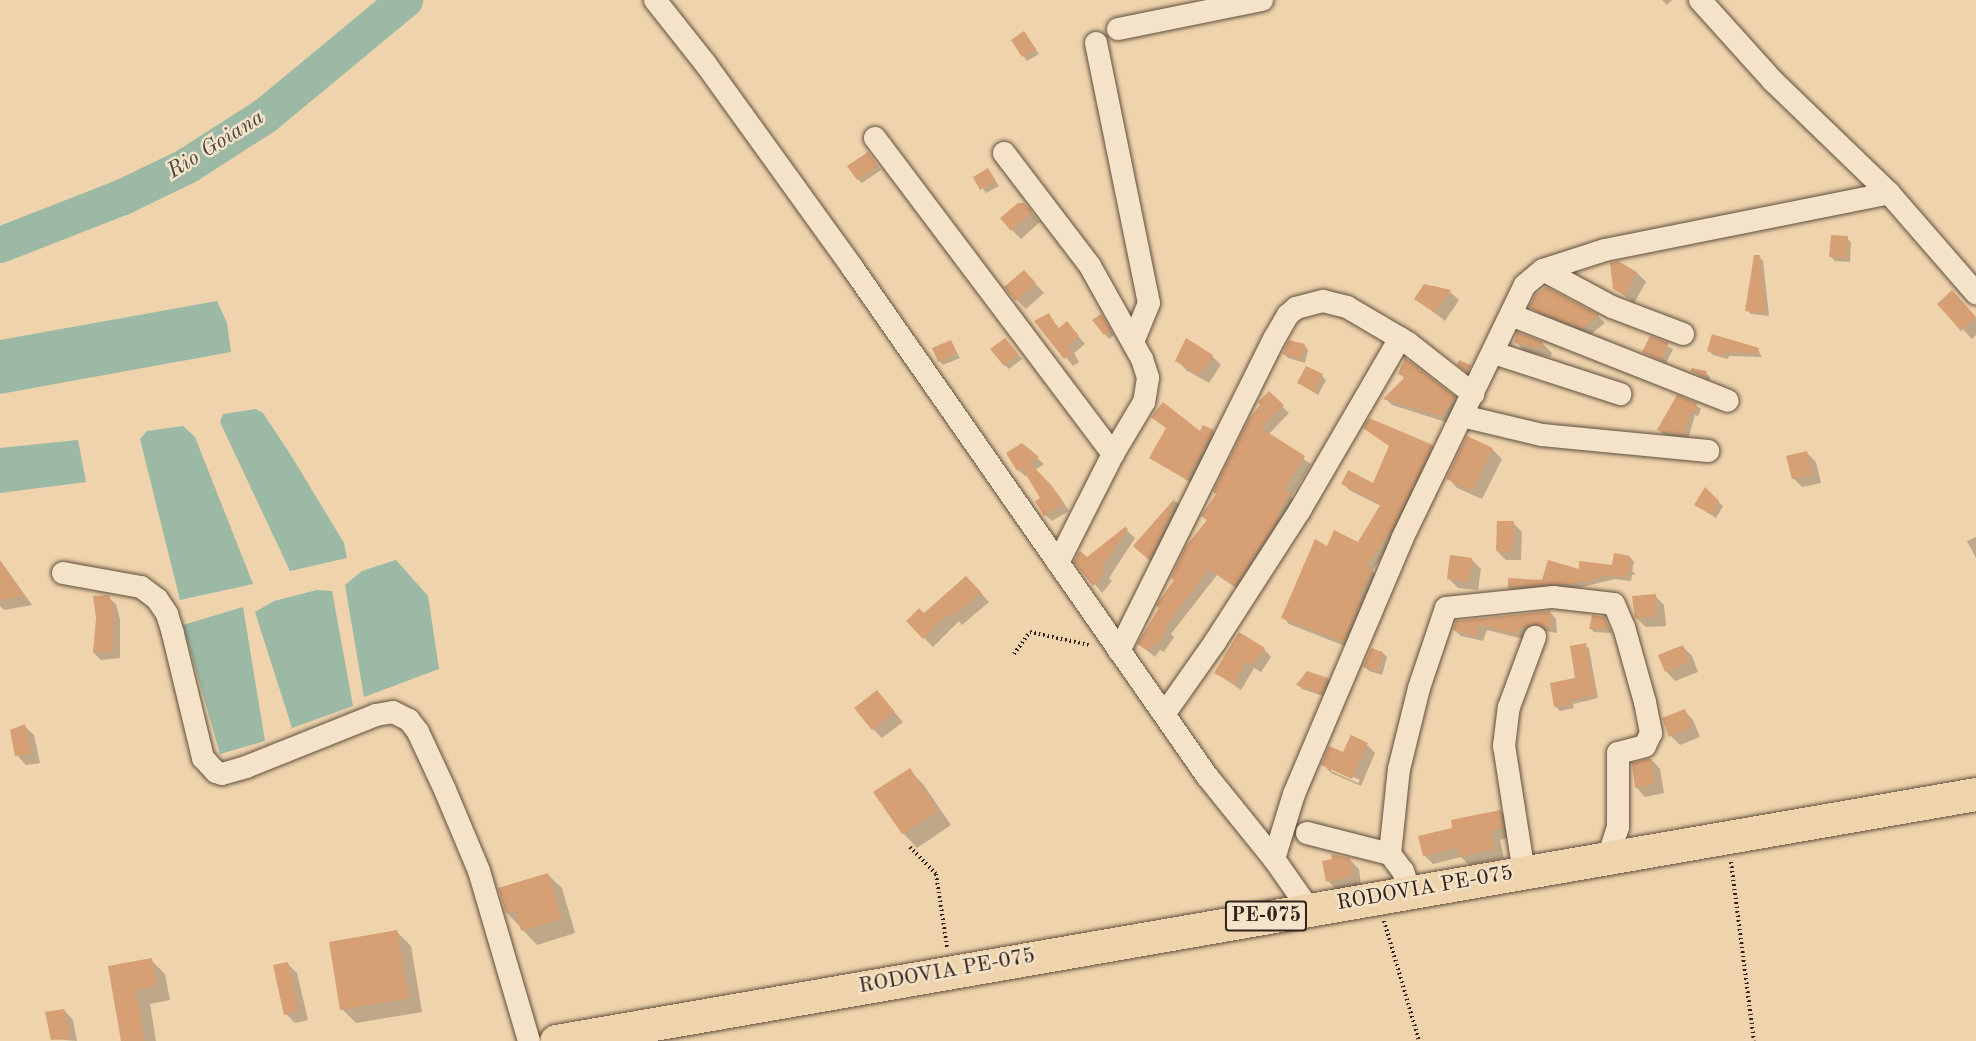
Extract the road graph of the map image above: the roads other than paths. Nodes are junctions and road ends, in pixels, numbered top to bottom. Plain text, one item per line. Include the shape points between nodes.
1 (655, 0) edge
2 (1262, 0) edge
3 (1700, 0) edge
4 (1118, 29) dead end
5 (1096, 43) dead end
6 (875, 138) dead end
7 (1005, 153) dead end
8 (1889, 194) junction
9 (1543, 270) junction
10 (1976, 293) edge
11 (1510, 315) junction
12 (1683, 334) dead end
13 (1400, 338) junction
14 (1133, 342) junction
15 (1494, 353) junction
16 (1473, 394) junction
17 (1620, 394) dead end
18 (1728, 401) dead end
19 (1462, 416) junction
20 (1708, 451) dead end
21 (1113, 454) junction
22 (1058, 563) junction
23 (63, 573) dead end
24 (1535, 637) dead end
25 (1119, 651) junction
26 (1165, 713) junction
27 (1976, 794) edge
28 (1307, 833) dead end
29 (1390, 854) junction
30 (1608, 858) junction
31 (1274, 859) junction
32 (1524, 873) junction
33 (1410, 892) junction
34 (1309, 909) junction
35 (529, 1041) edge
36 (556, 1041) edge

1 - 22 street via 852,267
2 - 4 street
3 - 8 street via 1773,81
5 - 14 street via 1149,303
6 - 21 street
7 - 14 street via 1090,266
8 - 9 street via 1605,250
8 - 10 street
9 - 11 street via 1526,285
9 - 12 street via 1612,307
11 - 15 street
11 - 18 street
13 - 16 street
13 - 25 street via 1347,307 1323,301 1296,308 1288,315
13 - 26 street via 1300,510
14 - 21 street via 1148,378 1147,389 1144,402
15 - 16 street
15 - 17 street
16 - 19 street
19 - 20 street via 1542,435
19 - 31 street via 1402,539 1294,794
21 - 22 street
22 - 25 street
23 - 35 street via 141,587 157,599 173,634 203,758 216,772 246,768 376,715 393,712 409,720 436,770 479,872
24 - 32 street via 1509,707 1504,746
25 - 26 street
26 - 31 street via 1207,776
27 - 30 main road, RODOVIA PE-075 / PE-075
28 - 29 street
29 - 30 street via 1399,769 1419,688 1446,608 1553,597 1614,604 1645,702 1651,733 1645,746 1618,753 1618,827
29 - 33 street via 1403,871
30 - 32 main road, RODOVIA PE-075 / PE-075
31 - 34 street
32 - 33 main road, RODOVIA PE-075 / PE-075
33 - 34 main road, RODOVIA PE-075 / PE-075
34 - 36 main road, RODOVIA PE-075 / PE-075

